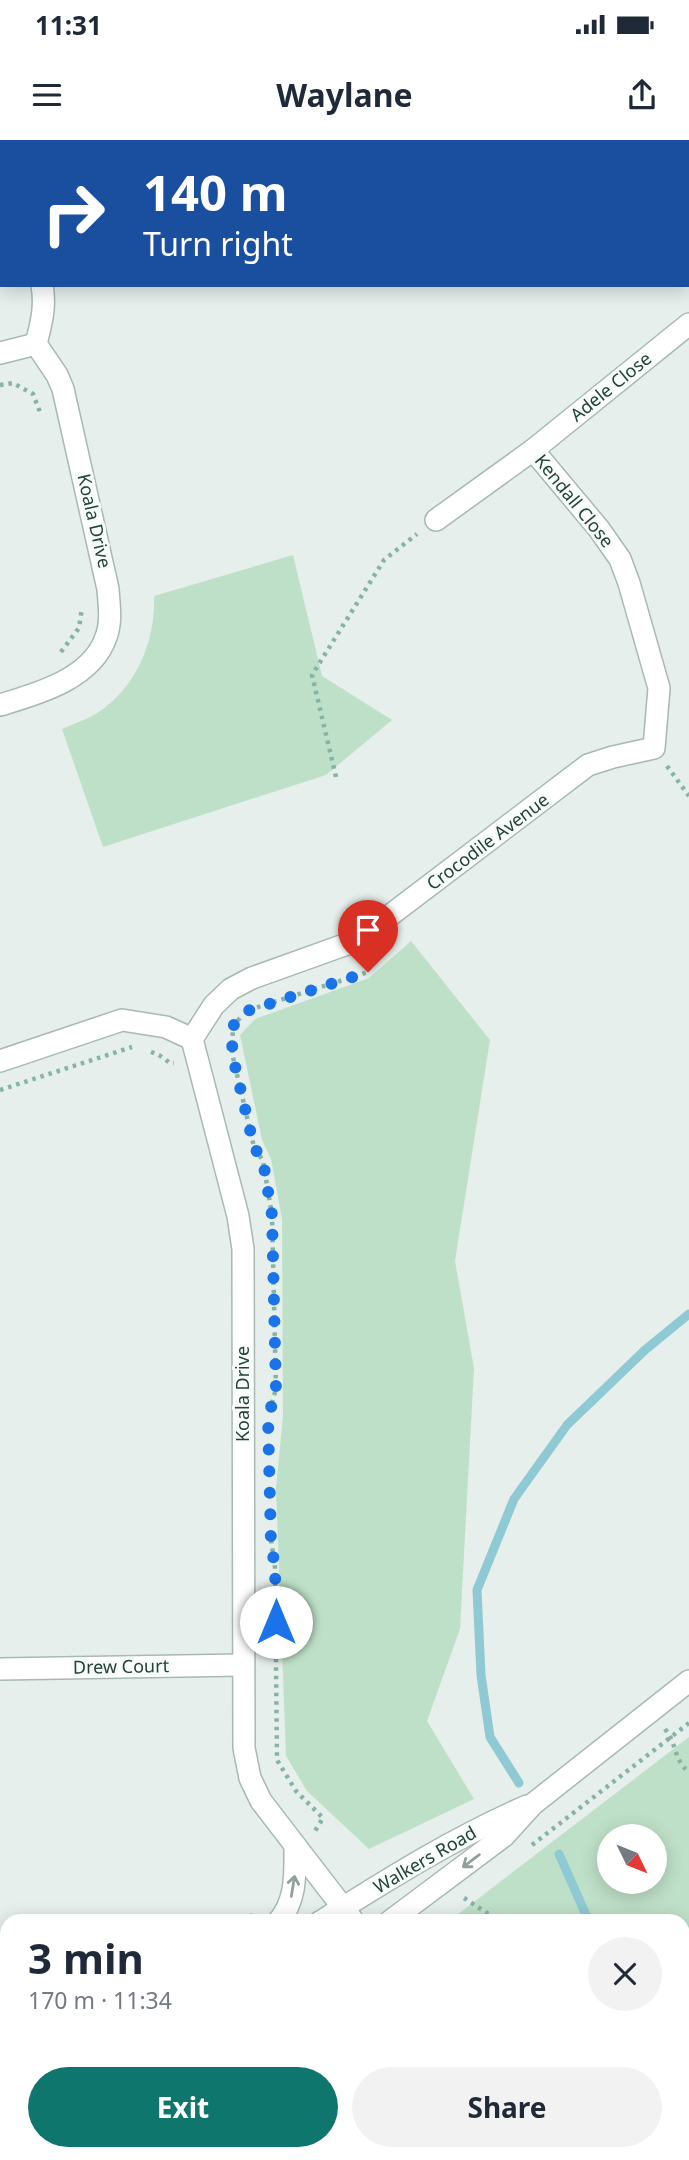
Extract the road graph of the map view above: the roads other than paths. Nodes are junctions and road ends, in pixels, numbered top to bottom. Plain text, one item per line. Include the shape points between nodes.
1 (42, 287) edge
2 (689, 324) edge
3 (36, 344) junction
4 (0, 353) edge
5 (533, 450) junction
6 (436, 520) road end
7 (0, 705) edge
8 (654, 748) joint
9 (195, 1049) junction
10 (0, 1061) edge
11 (242, 1665) junction
12 (0, 1669) edge
13 (689, 1681) edge
14 (533, 1804) junction
15 (295, 1847) junction
16 (283, 1914) edge
17 (349, 1914) edge
18 (400, 1914) edge

1 - 3 street via 44,316
2 - 5 street, Adele Close
3 - 4 street
3 - 7 street, Koala Drive via 63,389 104,565 110,620 101,648 68,681
5 - 6 street, Kendall Close
5 - 8 street, Kendall Close via 620,559 659,688
8 - 9 street, Crocodile Avenue via 588,765 347,944 231,989 214,1004
9 - 10 street via 166,1027 122,1020
9 - 11 street, Koala Drive via 243,1250
11 - 12 street, Drew Court
11 - 15 street, Koala Drive via 244,1748 250,1778
13 - 14 street, Walkers Road
14 - 17 street, Walkers Road via 485,1825
14 -> 18 street, Walkers Road via 504,1836
16 -> 15 street via 295,1880
15 - 17 street, Koala Drive

